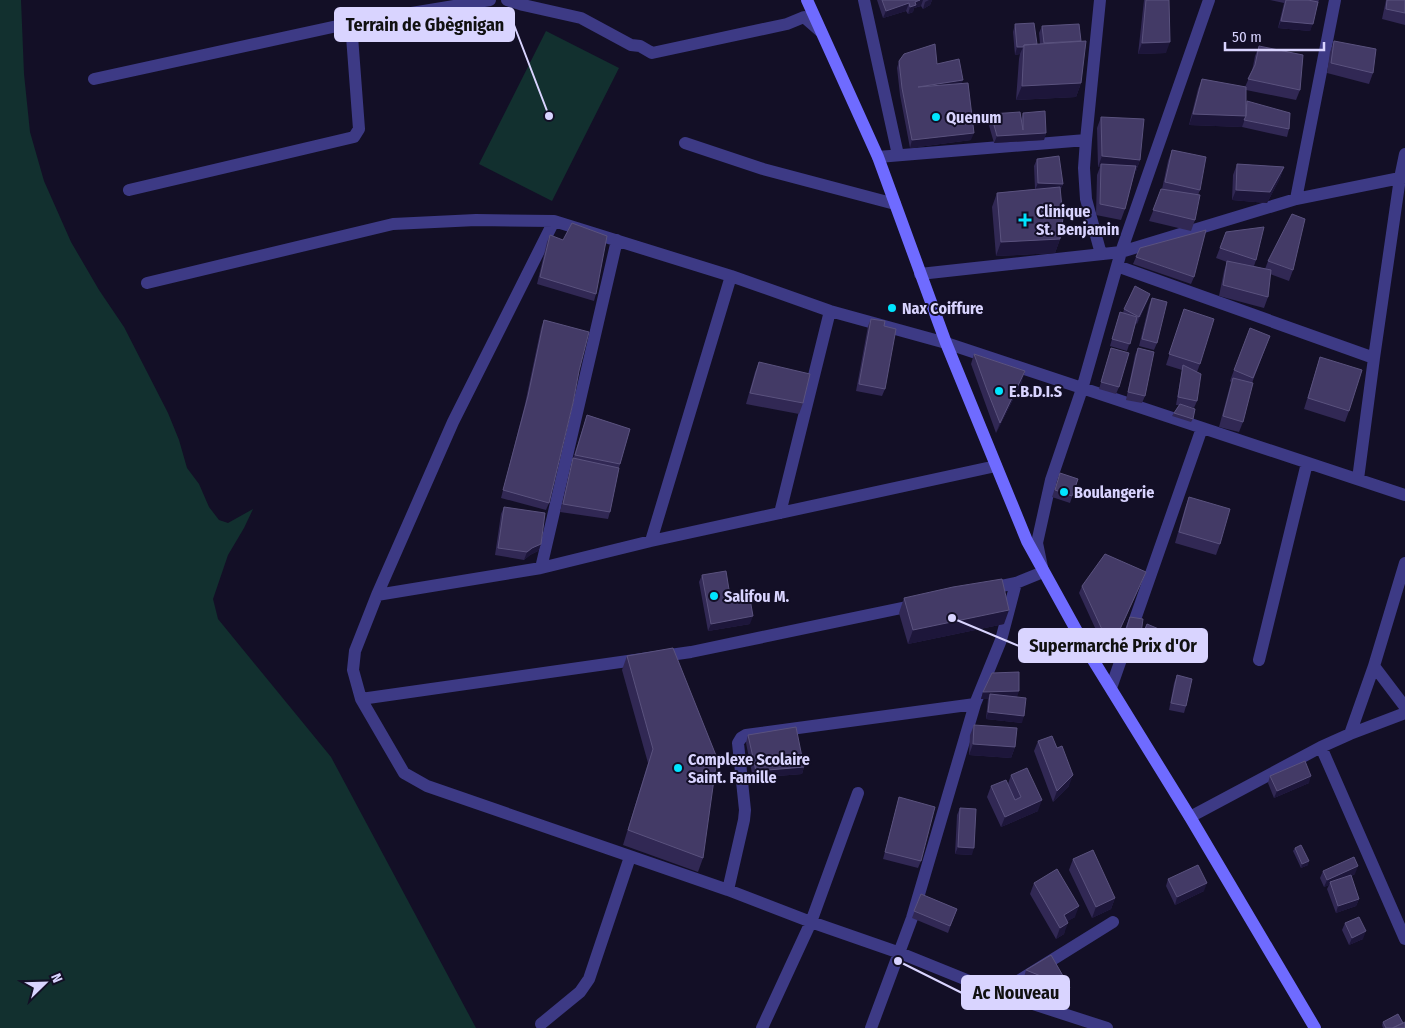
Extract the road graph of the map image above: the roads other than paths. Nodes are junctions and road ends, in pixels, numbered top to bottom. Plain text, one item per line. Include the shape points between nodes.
1 (490, 0) edge
2 (507, 0) edge
3 (807, 0) edge
4 (1100, 0) edge
5 (1209, 0) edge
6 (1335, 0) edge
7 (868, 1) edge
8 (351, 22) junction
9 (820, 31) junction
10 (94, 79) dead end
11 (1086, 140) junction
12 (685, 143) dead end
13 (1405, 154) edge
14 (898, 155) junction
15 (878, 157) junction
16 (1402, 177) edge
17 (129, 190) dead end
18 (1296, 199) junction
19 (895, 204) junction
20 (554, 221) junction
21 (617, 240) junction
22 (1122, 252) junction
23 (1101, 254) junction
24 (1118, 266) junction
25 (920, 274) junction
26 (731, 276) junction
27 (147, 284) dead end
28 (830, 311) junction
29 (946, 343) junction
30 (1374, 358) junction
31 (1082, 389) junction
32 (1202, 428) junction
33 (1308, 463) junction
34 (996, 466) junction
35 (1358, 479) junction
36 (1405, 495) edge
37 (780, 512) junction
38 (651, 540) junction
39 (1405, 563) edge
40 (541, 568) junction
41 (1043, 572) junction
42 (1016, 583) junction
43 (978, 591) edge
44 (377, 595) junction
45 (930, 602) edge
46 (1259, 660) dead end
47 (1374, 666) junction
48 (1112, 688) junction
49 (360, 699) junction
50 (975, 704) junction
51 (1405, 707) edge
52 (1405, 713) edge
53 (1350, 734) junction
54 (1321, 747) junction
55 (858, 793) dead end
56 (1190, 817) junction
57 (630, 857) junction
58 (728, 890) junction
59 (811, 922) junction
60 (1113, 922) dead end
61 (1405, 939) edge
62 (900, 953) junction
63 (999, 993) junction
64 (541, 1024) dead end
65 (1079, 1024) edge
66 (762, 1028) edge
67 (871, 1028) edge
68 (1107, 1028) edge
69 (1315, 1028) edge

1 - 8 street
2 - 9 street via 580,18 652,53 787,24 804,17
3 - 9 main road
4 - 11 street
5 - 22 street
6 - 18 street
7 - 14 street
8 - 10 street
8 - 17 street via 359,128 354,137
9 - 15 main road
11 - 14 street
11 - 23 street via 1086,199
12 - 19 street via 763,169
13 - 16 street
14 - 15 street
15 - 19 main road
16 - 18 street
16 - 30 street
18 - 22 street
19 - 25 main road
20 - 21 street
20 - 27 street via 394,224
20 - 44 street via 453,422
21 - 26 street
21 - 40 street
22 - 23 street
22 - 24 street
23 - 25 street
24 - 30 street
24 - 31 street
25 - 29 main road
26 - 28 street
26 - 38 street
28 - 29 street
28 - 37 street
29 - 31 street
29 - 34 main road
30 - 35 street
31 - 32 street
31 - 41 street via 1051,480 1041,522 1037,543
32 - 33 street
32 - 48 street
33 - 35 street
33 - 46 street
34 - 37 street
34 - 41 main road
35 - 36 street
37 - 38 street
38 - 40 street
39 - 47 street
40 - 44 street
41 - 42 street
41 - 48 main road
42 - 43 street
42 - 50 street via 1002,640
44 - 49 street via 355,651 353,670
45 - 49 street via 691,652
47 - 51 street
47 - 53 street
48 - 56 main road
49 - 57 street via 404,773 414,780
50 - 58 street via 741,738 738,743 745,810
50 - 62 street
52 - 53 street
53 - 54 street
54 - 56 street
54 - 61 street
55 - 59 street
56 - 69 main road
57 - 58 street
57 - 64 street via 589,979 580,992
58 - 59 street
59 - 62 street
59 - 66 street
60 - 63 street
62 - 63 street
62 - 67 street
63 - 65 street
65 - 68 street

